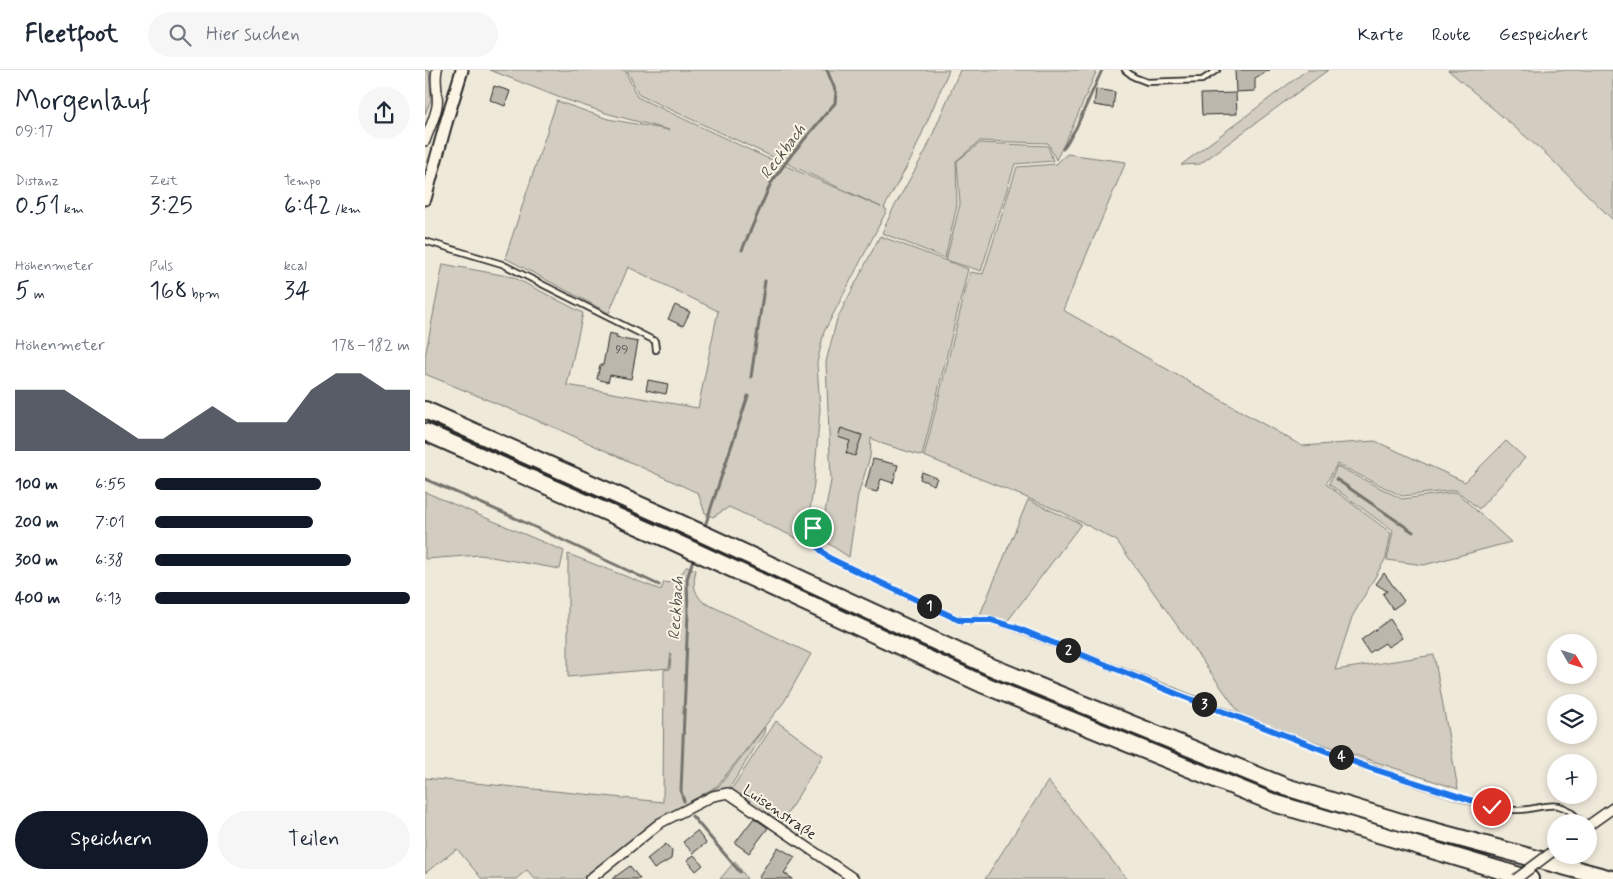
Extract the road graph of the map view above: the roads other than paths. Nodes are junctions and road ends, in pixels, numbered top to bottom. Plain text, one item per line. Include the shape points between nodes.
1 (437, 70) edge
2 (462, 70) edge
3 (1125, 70) edge
4 (1217, 70) edge
5 (425, 141) edge
6 (425, 199) edge
7 (425, 241) edge
8 (656, 350) dead end
9 (425, 410) edge
10 (425, 432) edge
11 (813, 528) dead end
12 (1613, 808) edge
13 (1572, 814) edge
14 (1597, 820) edge
15 (1547, 856) edge
16 (591, 879) edge
17 (854, 879) edge
18 (1516, 879) edge
19 (1530, 879) edge
20 (1611, 879) edge

1 - 5 street via 437,107
2 - 6 street
3 - 4 lane via 1147,82 1202,80
7 - 8 lane via 502,264 528,276 643,334 655,341
9 - 20 highway via 989,666 1286,787
10 - 19 highway via 686,547 982,684 1277,804
11 - 13 lane via 818,547 829,558 959,620 991,620 1017,628 1329,753 1492,807 1514,810 1553,805 1566,808
12 - 14 street
15 - 18 street, bridge
16 - 17 street, Luisenstraße via 660,823 713,796 728,793

